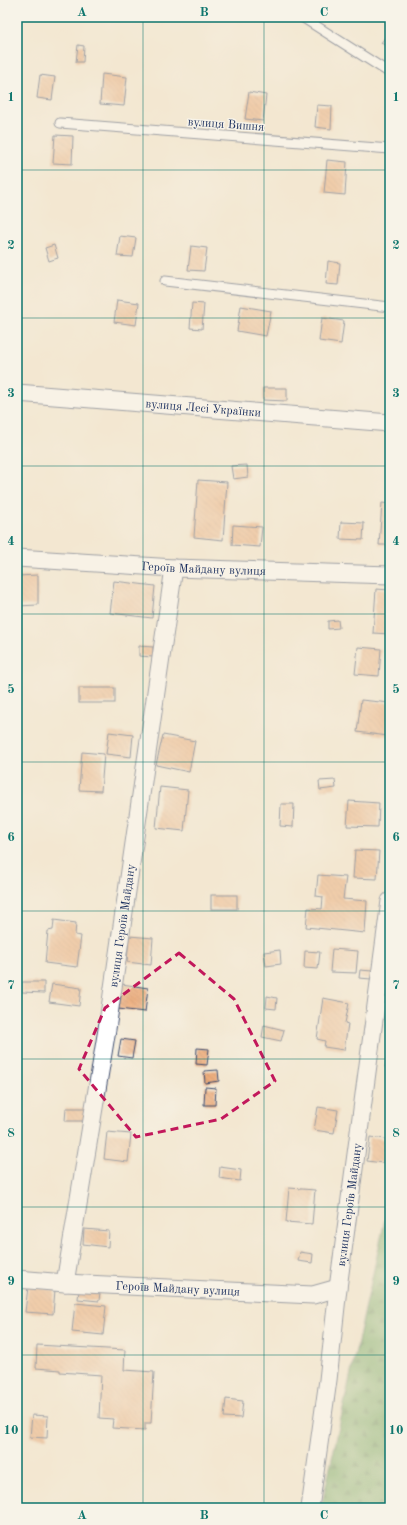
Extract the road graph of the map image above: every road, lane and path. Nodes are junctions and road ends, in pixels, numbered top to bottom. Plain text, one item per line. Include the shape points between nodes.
1 (302, 17) edge
2 (390, 73) edge
3 (60, 123) dead end
4 (390, 149) edge
5 (165, 281) dead end
6 (390, 307) edge
7 (17, 393) edge
8 (390, 423) edge
9 (17, 558) edge
10 (174, 568) junction
11 (390, 575) edge
12 (390, 901) edge
13 (17, 1279) edge
14 (65, 1283) junction
15 (338, 1288) junction
16 (310, 1508) edge

1 - 2 lane
3 - 4 lane, вулиця Вишня
5 - 6 lane
7 - 8 street, вулиця Лесі Українки
9 - 10 street, Героїв Майдану вулиця
10 - 11 street, Героїв Майдану вулиця
10 - 14 street, вулиця Героїв Майдану via 107,1029
12 - 15 street, вулиця Героїв Майдану
13 - 14 street, Героїв Майдану вулиця
14 - 15 street, Героїв Майдану вулиця via 313,1295
15 - 16 street, вулиця Героїв Майдану

